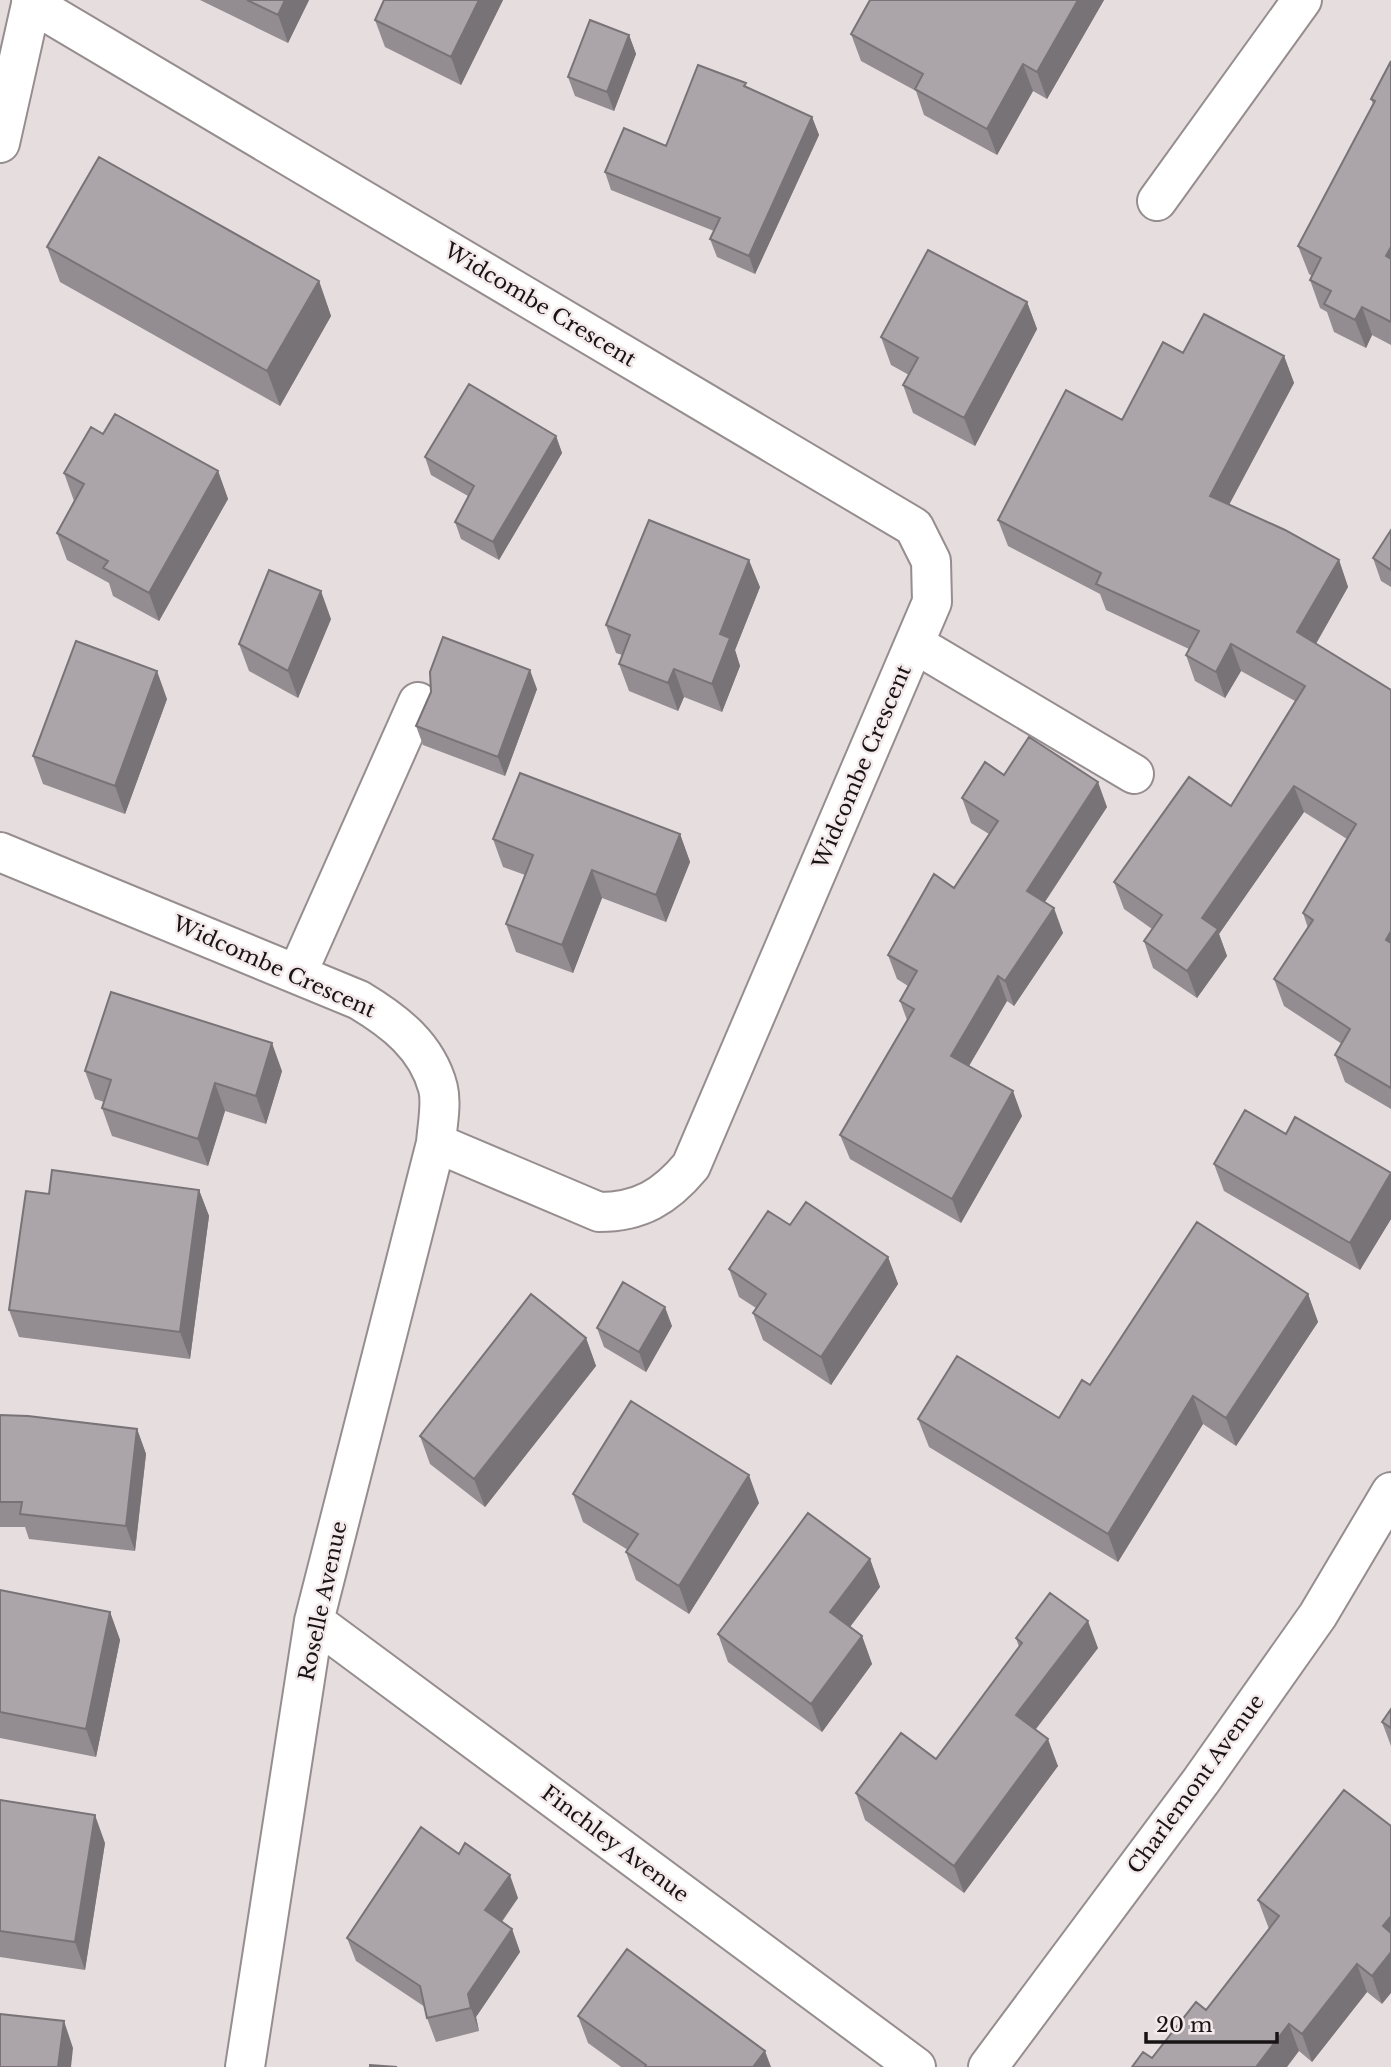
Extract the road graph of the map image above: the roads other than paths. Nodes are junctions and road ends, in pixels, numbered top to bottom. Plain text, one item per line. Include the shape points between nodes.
1 (1302, 0) edge
2 (32, 1) edge
3 (0, 144) edge
4 (1157, 201) dead end
5 (915, 644) junction
6 (418, 702) dead end
7 (1134, 774) dead end
8 (0, 852) edge
9 (297, 974) junction
10 (436, 1143) junction
11 (1391, 1492) edge
12 (314, 1621) junction
13 (245, 2067) edge
14 (916, 2067) edge
15 (988, 2067) edge

1 - 4 street
2 - 3 street
2 - 5 street, Widcombe Crescent via 914,527 931,561 932,602
5 - 7 street
5 - 10 street, Widcombe Crescent via 691,1166 673,1188 649,1204 625,1212 599,1212
6 - 9 street
8 - 9 street, Widcombe Crescent
9 - 10 street, Widcombe Crescent via 359,1000 393,1021 420,1049 439,1089
10 - 12 street, Roselle Avenue
11 - 15 street, Charlemont Avenue via 1318,1615
12 - 13 street, Roselle Avenue
12 - 14 street, Finchley Avenue

